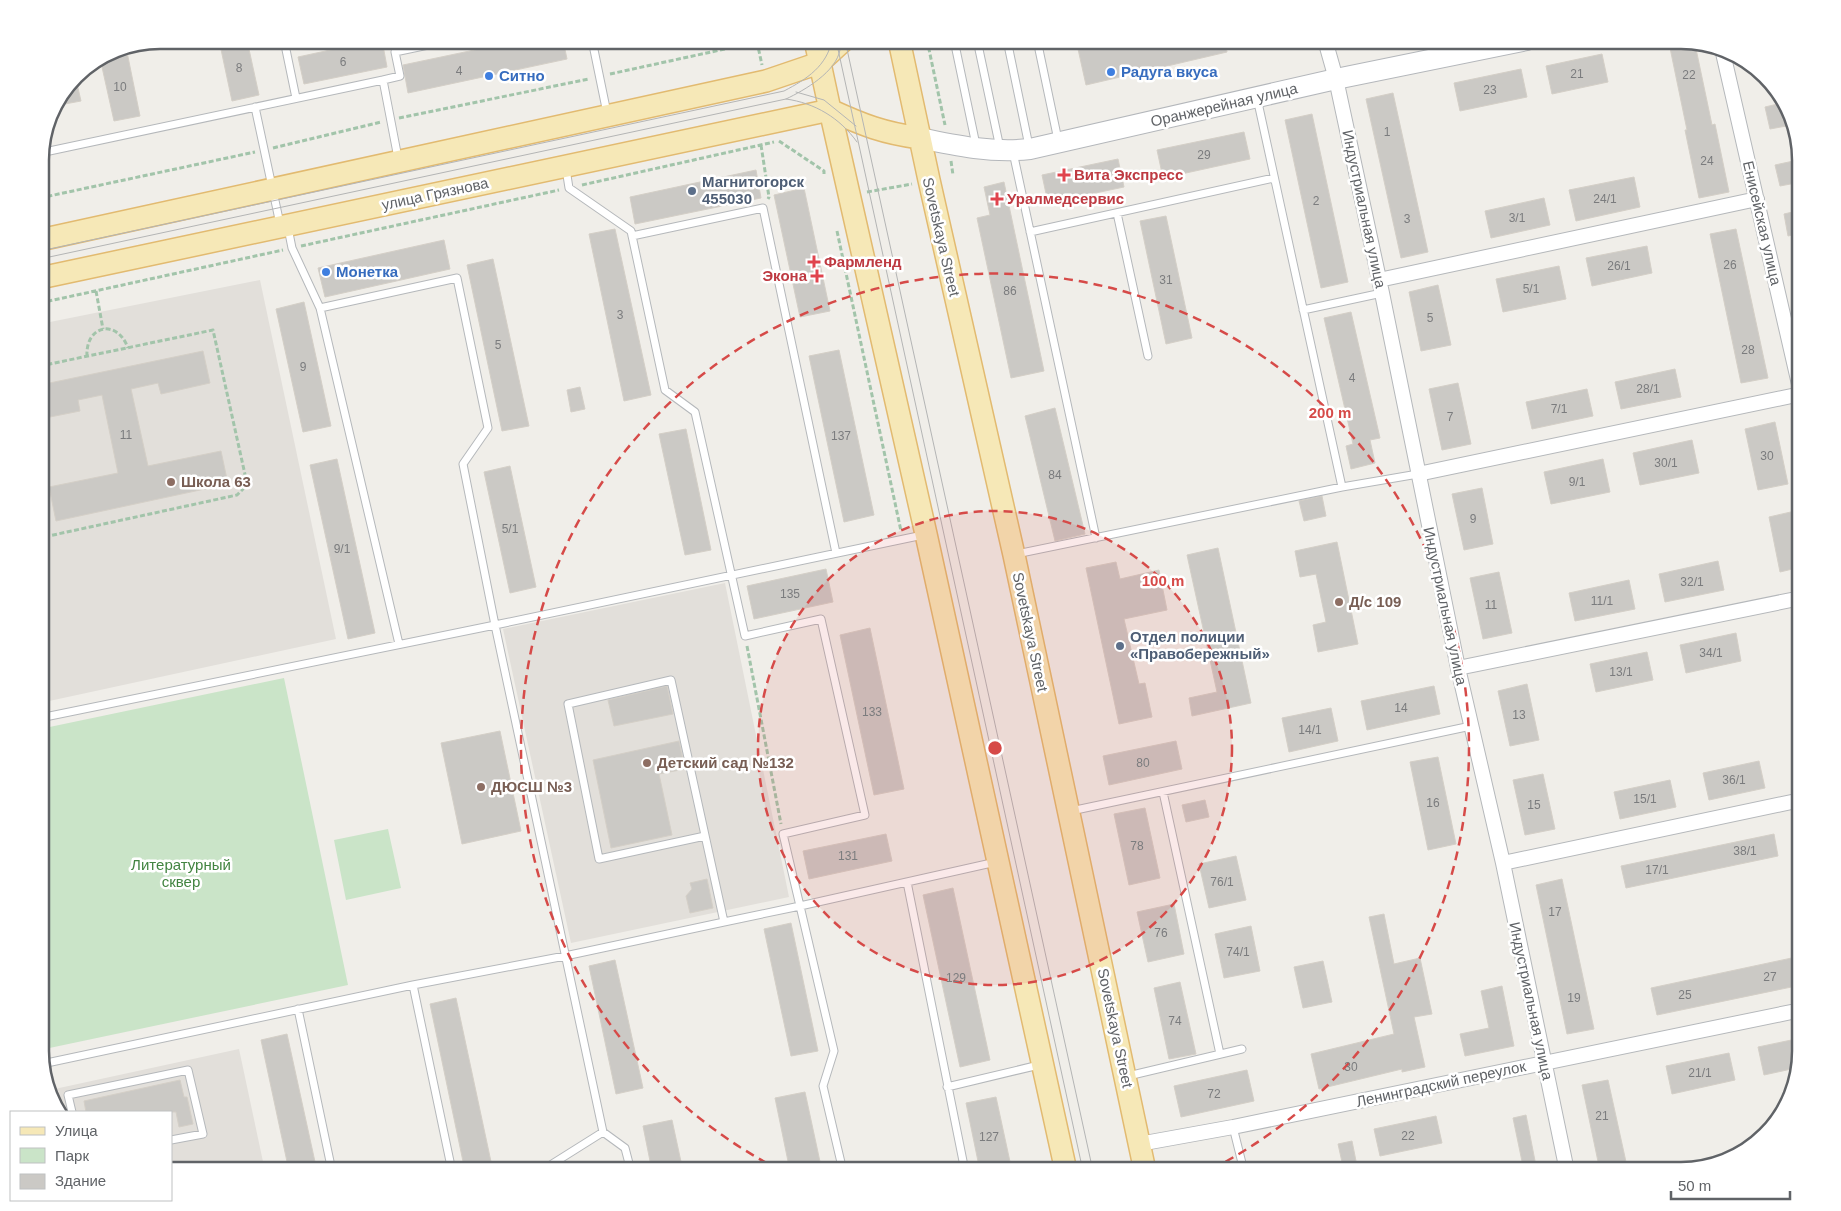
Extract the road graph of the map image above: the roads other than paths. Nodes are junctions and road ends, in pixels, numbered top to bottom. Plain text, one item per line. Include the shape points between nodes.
1 (286, 49) edge
2 (409, 49) edge
3 (594, 49) edge
4 (817, 49) edge
5 (834, 49) edge
6 (901, 49) edge
7 (956, 49) edge
8 (980, 49) edge
9 (1008, 49) edge
10 (1039, 49) edge
11 (1328, 49) edge
12 (1483, 49) edge
13 (1725, 58) edge
14 (819, 63) junction
15 (1336, 79) junction
16 (383, 80) junction
17 (1257, 97) junction
18 (296, 98) junction
19 (255, 107) junction
20 (830, 110) junction
21 (607, 116) junction
22 (920, 138) junction
23 (1059, 143) junction
24 (976, 149) junction
25 (1014, 150) junction
26 (49, 151) edge
27 (399, 161) junction
28 (566, 166) junction
29 (1274, 178) junction
30 (273, 189) junction
31 (1756, 199) junction
32 (1117, 212) junction
33 (284, 226) junction
34 (1030, 232) junction
35 (632, 236) junction
36 (49, 238) edge
37 (49, 276) edge
38 (1380, 286) junction
39 (320, 308) junction
40 (1303, 310) junction
41 (1792, 354) edge
42 (1148, 356) dead end
43 (1792, 395) edge
44 (1418, 474) junction
45 (1342, 487) junction
46 (926, 534) junction
47 (1096, 538) junction
48 (836, 553) junction
49 (1014, 555) junction
50 (732, 575) junction
51 (1792, 600) edge
52 (495, 625) junction
53 (399, 644) junction
54 (1458, 668) junction
55 (49, 716) edge
56 (1471, 726) junction
57 (1163, 792) junction
58 (1792, 802) edge
59 (1068, 812) junction
60 (705, 836) junction
61 (998, 862) junction
62 (1503, 863) junction
63 (907, 882) junction
64 (800, 906) junction
65 (724, 922) junction
66 (565, 956) junction
67 (413, 985) junction
68 (298, 1009) junction
69 (1792, 1012) edge
70 (1242, 1049) dead end
71 (1220, 1054) junction
72 (50, 1062) edge
73 (1544, 1062) junction
74 (1043, 1064) junction
75 (1125, 1076) junction
76 (947, 1087) junction
77 (72, 1111) edge
78 (1233, 1127) junction
79 (603, 1132) junction
80 (172, 1140) edge
81 (1139, 1144) junction
82 (330, 1162) edge
83 (450, 1162) edge
84 (555, 1162) edge
85 (629, 1162) edge
86 (841, 1162) edge
87 (964, 1162) edge
88 (1064, 1162) edge
89 (1143, 1162) edge
90 (1242, 1162) edge
91 (1565, 1162) edge

1 - 18 lane
2 - 16 lane via 395,52 400,76
3 - 21 lane
4 - 14 main road
5 - 14 main road
6 - 22 main road, Sovetskaya Street
7 - 24 lane
8 - 25 lane
9 - 25 lane
10 - 23 lane
11 - 15 street, Индустриальная улица
12 - 15 main road, Оранжерейная улица
13 - 31 street, Енисейская улица
14 - 20 main road
14 - 21 main road via 766,81
15 - 17 main road, Оранжерейная улица
15 - 38 street, Индустриальная улица
16 - 18 lane
16 - 27 lane
17 - 23 main road, Оранжерейная улица
17 - 29 lane
18 - 19 lane
19 - 26 lane
19 - 30 lane
20 - 22 main road via 866,126
20 - 28 main road, улица Грязнова
20 - 46 main road
21 - 27 main road
22 - 24 main road, Оранжерейная улица
22 - 49 main road, Sovetskaya Street
23 - 25 main road, Оранжерейная улица
24 - 25 main road, Оранжерейная улица
25 - 34 lane
27 - 30 main road
28 - 33 main road, улица Грязнова
28 - 35 lane via 569,188 632,231
29 - 32 lane
29 - 40 lane
30 - 33 lane
30 - 36 main road
31 - 38 street
31 - 41 street, Енисейская улица
32 - 34 lane
32 - 42 lane
33 - 37 main road, улица Грязнова
33 - 39 lane
34 - 47 lane
35 - 48 lane via 763,208
35 - 50 lane via 665,390 695,412
38 - 40 lane
38 - 44 street, Индустриальная улица
39 - 52 lane via 457,278 488,428 463,464
39 - 53 lane
40 - 45 lane
43 - 44 street
44 - 45 lane
44 - 54 street, Индустриальная улица
45 - 47 lane
46 - 48 lane
46 - 61 main road
47 - 49 lane
48 - 50 lane
49 - 59 main road, Sovetskaya Street
50 - 52 lane
50 - 64 lane via 744,636 821,619 865,815 783,834
51 - 54 street
52 - 53 lane
52 - 66 lane
53 - 55 lane
54 - 56 street, Индустриальная улица
56 - 57 lane
56 - 62 street, Индустриальная улица
57 - 59 lane
57 - 71 lane
58 - 62 street
59 - 75 main road, Sovetskaya Street
60 - 60 lane via 671,680 568,704 599,859
60 - 65 lane
61 - 63 lane
61 - 74 main road
62 - 73 street, Индустриальная улица
63 - 64 lane
63 - 76 lane
64 - 65 lane
64 - 86 lane via 834,1051 823,1086
65 - 66 lane
66 - 67 lane
66 - 79 lane
67 - 68 lane
67 - 83 lane
68 - 72 lane
68 - 82 lane
69 - 73 street, Ленинградский переулок
70 - 71 lane
71 - 75 lane
73 - 78 street, Ленинградский переулок
73 - 91 street, Индустриальная улица
74 - 76 lane
74 - 88 main road
75 - 81 main road, Sovetskaya Street
76 - 87 lane
77 - 80 lane via 68,1095 188,1070 203,1134
78 - 81 street, Ленинградский переулок
78 - 90 lane
79 - 84 lane
79 - 85 lane via 625,1148
81 - 89 main road, Sovetskaya Street

